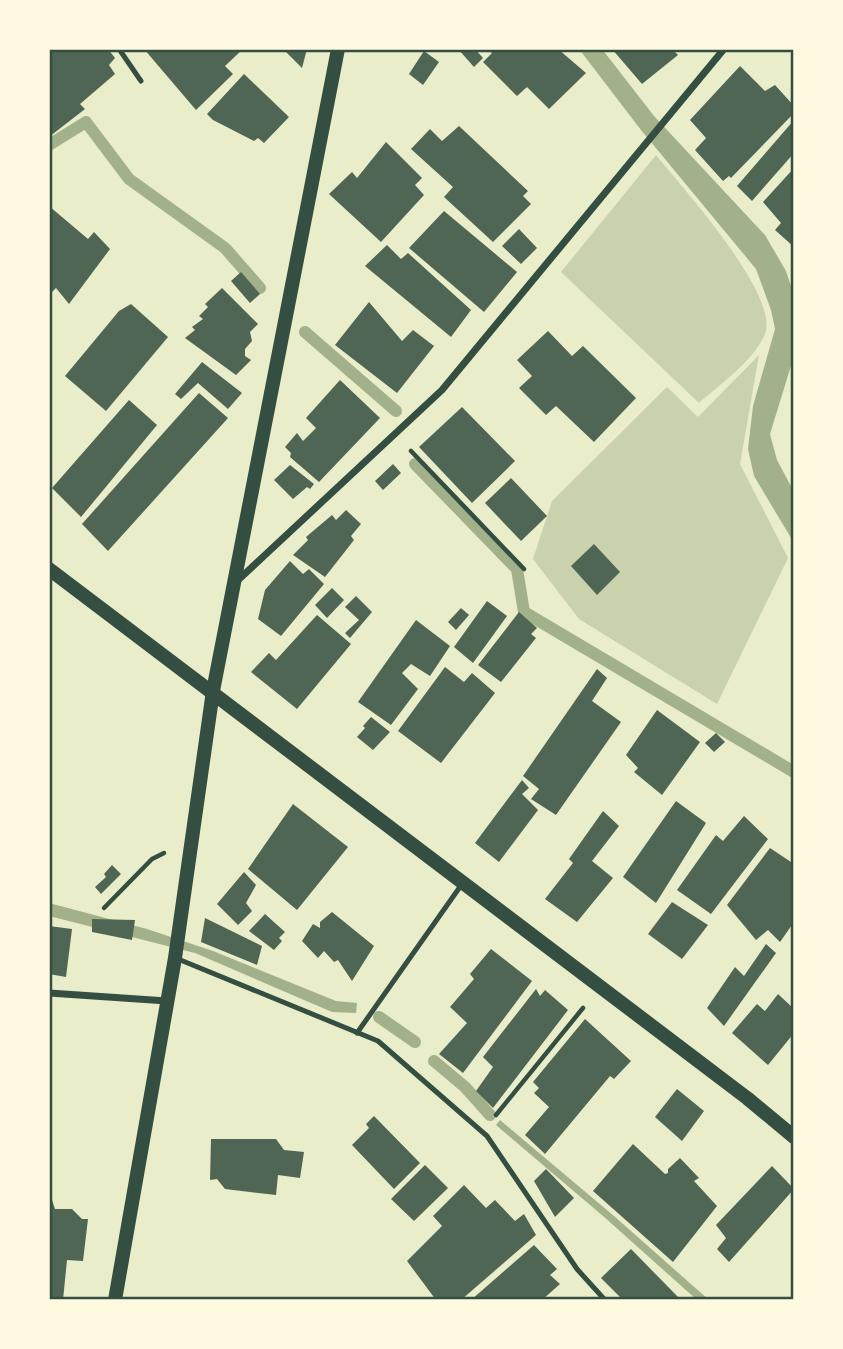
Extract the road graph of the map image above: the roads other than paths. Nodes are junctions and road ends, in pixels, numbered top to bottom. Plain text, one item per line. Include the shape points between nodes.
1 (119, 49) edge
2 (338, 49) edge
3 (724, 49) edge
4 (141, 81) dead end
5 (49, 569) edge
6 (233, 584) junction
7 (213, 691) junction
8 (463, 883) junction
9 (175, 958) junction
10 (49, 993) edge
11 (166, 1001) junction
12 (356, 1033) junction
13 (794, 1137) edge
14 (116, 1300) edge
15 (605, 1300) edge

1 - 4 lane
2 - 6 main road
3 - 6 street via 442,390
5 - 7 main road
6 - 7 main road
7 - 8 main road
7 - 9 main road
8 - 12 lane
8 - 13 main road
9 - 11 main road
9 - 12 lane
10 - 11 street
11 - 14 main road
12 - 15 lane via 379,1041 482,1132 577,1269

